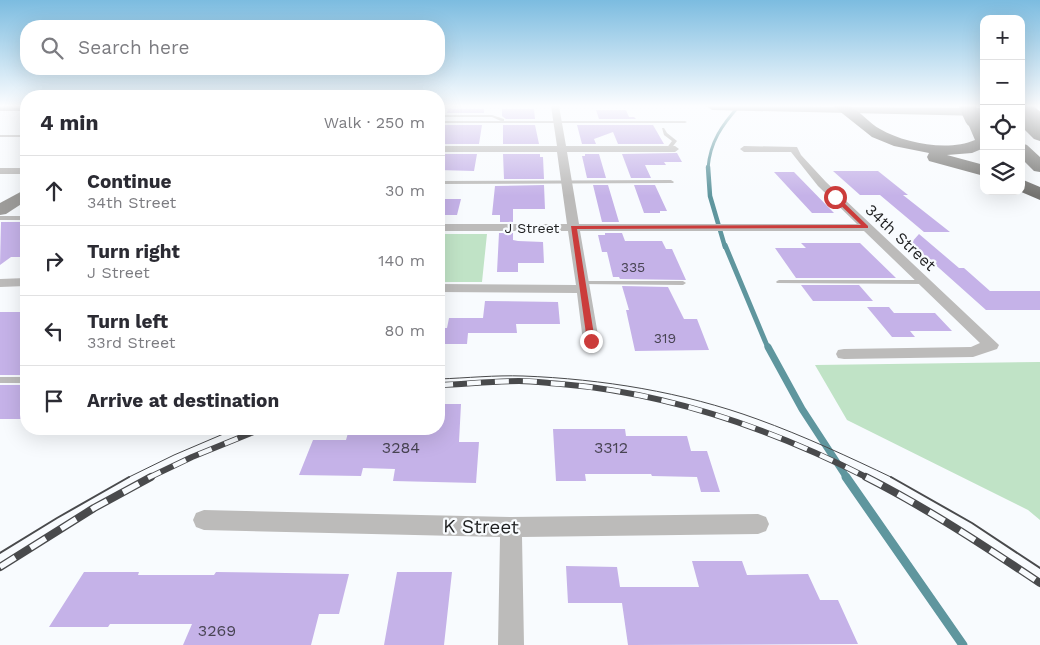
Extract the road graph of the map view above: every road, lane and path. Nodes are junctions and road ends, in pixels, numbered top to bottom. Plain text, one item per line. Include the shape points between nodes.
1 (560, 136) edge
2 (667, 136) edge
3 (869, 136) edge
4 (884, 136) edge
5 (983, 136) edge
6 (445, 149) edge
7 (562, 149) junction
8 (671, 149) joint
9 (744, 149) dead end
10 (1023, 150) edge
11 (1040, 168) edge
12 (980, 170) edge
13 (0, 171) edge
14 (20, 171) edge
15 (568, 182) junction
16 (671, 182) dead end
17 (445, 183) edge
18 (1025, 187) edge
19 (1040, 194) edge
20 (20, 198) edge
21 (0, 210) edge
22 (0, 218) edge
23 (20, 218) edge
24 (866, 227) junction
25 (445, 228) edge
26 (574, 228) junction
27 (0, 282) edge
28 (20, 282) edge
29 (779, 282) dead end
30 (924, 282) junction
31 (683, 283) dead end
32 (582, 286) junction
33 (445, 288) edge
34 (591, 341) dead end
35 (844, 354) dead end
36 (0, 380) edge
37 (20, 380) edge
38 (204, 520) dead end
39 (758, 524) dead end
40 (511, 526) junction
41 (511, 645) edge

1 - 7 street
2 - 8 lane via 675,141
3 - 12 highway
4 - 5 highway via 935,149 971,148 982,143
6 - 7 street
7 - 8 street
7 - 15 street
9 - 24 street, 34th Street via 794,149 822,184
10 - 11 highway
13 - 14 street
15 - 16 lane
15 - 17 lane
15 - 26 street
18 - 19 highway
20 - 21 main road
22 - 23 lane
24 - 26 street, J Street
24 - 30 street, 34th Street
25 - 26 street, J Street
26 - 32 street
27 - 28 street
29 - 30 lane
30 - 35 street, 34th Street via 991,345 973,352
31 - 32 lane
32 - 33 street
32 - 34 street
36 - 37 lane
38 - 40 street, K Street
39 - 40 street, K Street
40 - 41 street

